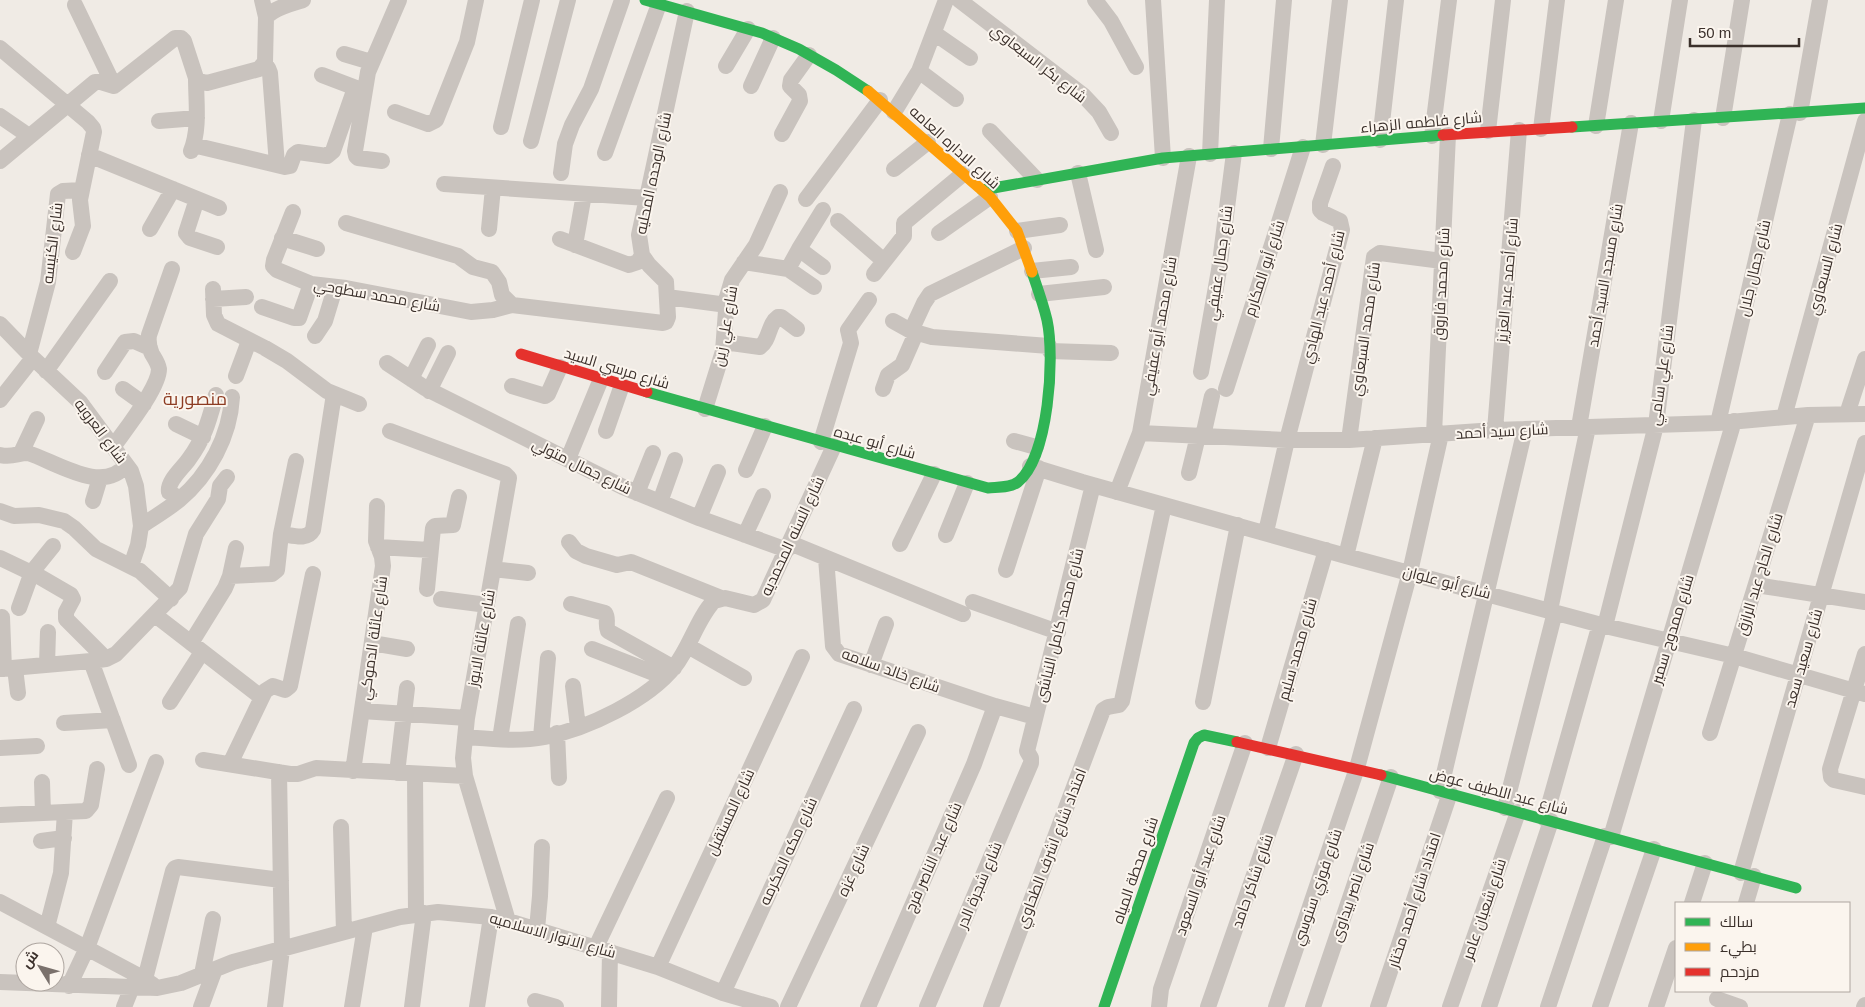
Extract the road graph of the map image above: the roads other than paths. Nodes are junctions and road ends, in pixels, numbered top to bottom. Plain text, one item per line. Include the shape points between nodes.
1 (262, 0) edge
2 (303, 0) edge
3 (399, 0) edge
4 (476, 0) edge
5 (532, 0) edge
6 (568, 0) edge
7 (622, 0) edge
8 (946, 0) edge
9 (959, 0) edge
10 (1096, 0) edge
11 (1153, 0) edge
12 (1217, 0) edge
13 (1284, 0) edge
14 (1340, 0) edge
15 (1396, 0) edge
16 (1449, 0) edge
17 (1503, 0) edge
18 (1557, 0) edge
19 (1616, 0) edge
20 (1680, 0) edge
21 (1742, 0) edge
22 (1820, 0) edge
23 (657, 2) edge
24 (75, 6) dead end
25 (687, 11) junction
26 (266, 17) junction
27 (748, 29) junction
28 (934, 33) junction
29 (773, 38) junction
30 (0, 48) edge
31 (344, 54) dead end
32 (809, 55) junction
33 (970, 58) dead end
34 (371, 62) junction
35 (263, 66) junction
36 (726, 66) dead end
37 (1136, 67) dead end
38 (919, 71) junction
39 (322, 75) dead end
40 (196, 78) junction
41 (114, 86) junction
42 (751, 86) dead end
43 (359, 90) junction
44 (956, 99) dead end
45 (880, 100) junction
46 (66, 105) junction
47 (1865, 108) edge
48 (396, 112) dead end
49 (894, 112) junction
50 (1795, 113) junction
51 (0, 116) edge
52 (197, 118) junction
53 (1723, 118) junction
54 (1694, 120) junction
55 (159, 121) dead end
56 (1661, 121) junction
57 (1865, 121) edge
58 (1630, 123) junction
59 (1596, 126) junction
60 (501, 127) dead end
61 (1541, 129) junction
62 (1519, 130) junction
63 (990, 131) dead end
64 (1488, 131) junction
65 (1111, 133) dead end
66 (782, 134) dead end
67 (1440, 135) junction
68 (29, 136) junction
69 (1380, 140) junction
70 (531, 141) dead end
71 (928, 142) junction
72 (1323, 145) junction
73 (1303, 147) junction
74 (1271, 150) junction
75 (3, 153) edge
76 (605, 153) dead end
77 (1234, 153) junction
78 (1210, 154) junction
79 (89, 155) junction
80 (1189, 156) junction
81 (1163, 158) junction
82 (382, 160) dead end
83 (281, 166) junction
84 (1333, 166) dead end
85 (894, 169) dead end
86 (560, 173) dead end
87 (1078, 173) junction
88 (963, 174) junction
89 (1037, 180) junction
90 (444, 184) dead end
91 (493, 188) junction
92 (173, 189) junction
93 (82, 190) junction
94 (780, 192) dead end
95 (986, 193) junction
96 (584, 194) junction
97 (647, 198) junction
98 (197, 199) junction
99 (806, 199) dead end
100 (219, 208) dead end
101 (823, 210) dead end
102 (293, 212) dead end
103 (838, 221) dead end
104 (346, 224) dead end
105 (1060, 225) dead end
106 (150, 229) dead end
107 (489, 229) dead end
108 (1017, 231) junction
109 (939, 233) dead end
110 (282, 238) junction
111 (217, 247) dead end
112 (1024, 248) junction
113 (317, 249) dead end
114 (799, 249) junction
115 (1096, 250) dead end
116 (73, 252) dead end
117 (642, 255) junction
118 (1442, 261) junction
119 (744, 262) junction
120 (823, 267) dead end
121 (1071, 267) dead end
122 (172, 269) dead end
123 (788, 269) junction
124 (1032, 271) junction
125 (110, 281) dead end
126 (311, 284) junction
127 (814, 287) dead end
128 (1104, 287) dead end
129 (335, 288) junction
130 (1039, 294) junction
131 (246, 297) dead end
132 (667, 297) junction
133 (869, 300) dead end
134 (512, 304) junction
135 (727, 306) junction
136 (262, 307) dead end
137 (893, 321) dead end
138 (0, 324) edge
139 (798, 329) dead end
140 (914, 332) junction
141 (315, 336) dead end
142 (249, 341) junction
143 (724, 342) junction
144 (428, 345) dead end
145 (150, 348) junction
146 (1049, 349) junction
147 (448, 353) dead end
148 (521, 354) dead end
149 (1111, 354) dead end
150 (31, 356) junction
151 (1865, 359) edge
152 (387, 363) dead end
153 (560, 366) junction
154 (46, 371) junction
155 (105, 372) dead end
156 (1201, 372) dead end
157 (236, 376) dead end
158 (411, 379) junction
159 (601, 380) junction
160 (622, 385) junction
161 (512, 386) dead end
162 (123, 389) dead end
163 (884, 389) dead end
164 (429, 391) junction
165 (334, 394) junction
166 (0, 400) edge
167 (144, 404) junction
168 (358, 404) dead end
169 (705, 409) junction
170 (1846, 414) junction
171 (1865, 414) edge
172 (1808, 415) junction
173 (1784, 416) junction
174 (37, 418) dead end
175 (1734, 421) junction
176 (1718, 423) junction
177 (176, 424) dead end
178 (1656, 424) junction
179 (765, 426) junction
180 (1583, 427) junction
181 (1525, 429) junction
182 (1495, 430) junction
183 (390, 431) dead end
184 (606, 432) dead end
185 (1140, 433) junction
186 (1437, 434) junction
187 (204, 436) junction
188 (1200, 436) junction
189 (1375, 438) junction
190 (1287, 440) junction
191 (1349, 440) junction
192 (1014, 441) dead end
193 (1865, 443) edge
194 (827, 444) junction
195 (113, 447) junction
196 (1036, 447) junction
197 (653, 452) dead end
198 (21, 453) junction
199 (0, 456) edge
200 (568, 459) junction
201 (675, 460) dead end
202 (296, 461) dead end
203 (126, 465) junction
204 (1034, 467) junction
205 (746, 470) dead end
206 (718, 472) dead end
207 (1189, 473) dead end
208 (934, 474) junction
209 (227, 477) dead end
210 (100, 478) junction
211 (967, 483) junction
212 (1093, 485) junction
213 (1117, 492) junction
214 (637, 493) junction
215 (763, 496) dead end
216 (459, 497) dead end
217 (180, 499) junction
218 (93, 501) dead end
219 (660, 502) junction
220 (1164, 505) junction
221 (377, 506) dead end
222 (0, 511) edge
223 (699, 518) junction
224 (1238, 525) junction
225 (141, 526) junction
226 (1266, 532) junction
227 (281, 534) junction
228 (946, 534) dead end
229 (745, 535) junction
230 (570, 542) dead end
231 (900, 544) dead end
232 (53, 546) dead end
233 (788, 546) junction
234 (378, 547) junction
235 (236, 548) dead end
236 (430, 550) junction
237 (1326, 550) junction
238 (1346, 556) junction
239 (0, 558) edge
240 (826, 558) junction
241 (131, 566) junction
242 (493, 569) junction
243 (1006, 570) dead end
244 (32, 572) junction
245 (1410, 572) junction
246 (528, 573) dead end
247 (313, 574) dead end
248 (230, 576) junction
249 (1756, 585) junction
250 (427, 589) dead end
251 (1486, 593) junction
252 (1821, 595) junction
253 (721, 598) junction
254 (171, 599) junction
255 (441, 599) dead end
256 (1865, 602) edge
257 (571, 604) dead end
258 (487, 605) junction
259 (19, 608) dead end
260 (1553, 611) junction
261 (154, 615) junction
262 (2, 617) dead end
263 (518, 624) dead end
264 (886, 624) dead end
265 (1602, 625) junction
266 (48, 632) dead end
267 (1058, 632) junction
268 (1669, 642) junction
269 (372, 644) junction
270 (688, 646) junction
271 (197, 648) junction
272 (407, 649) dead end
273 (592, 649) dead end
274 (1865, 654) edge
275 (1734, 656) junction
276 (802, 657) dead end
277 (548, 658) dead end
278 (99, 660) junction
279 (47, 665) junction
280 (871, 665) junction
281 (7, 668) edge
282 (669, 672) junction
283 (1798, 675) junction
284 (744, 678) dead end
285 (573, 686) dead end
286 (407, 688) dead end
287 (1859, 692) edge
288 (18, 693) dead end
289 (262, 697) junction
290 (170, 702) dead end
291 (1203, 702) dead end
292 (995, 706) junction
293 (854, 709) dead end
294 (362, 711) junction
295 (404, 714) junction
296 (1035, 717) junction
297 (467, 718) junction
298 (112, 720) junction
299 (64, 723) dead end
300 (578, 727) junction
301 (918, 732) dead end
302 (557, 733) junction
303 (1710, 733) dead end
304 (465, 737) junction
305 (540, 737) junction
306 (500, 739) junction
307 (1194, 743) joint
308 (1245, 743) junction
309 (37, 746) dead end
310 (0, 748) edge
311 (1268, 748) junction
312 (1296, 754) junction
313 (203, 760) dead end
314 (156, 762) dead end
315 (1031, 762) joint
316 (230, 764) junction
317 (129, 766) dead end
318 (1357, 768) junction
319 (97, 770) dead end
320 (353, 771) junction
321 (279, 772) junction
322 (397, 772) junction
323 (415, 774) junction
324 (466, 776) junction
325 (1391, 777) junction
326 (559, 778) dead end
327 (42, 782) dead end
328 (1865, 787) edge
329 (1445, 792) junction
330 (667, 798) dead end
331 (1511, 810) junction
332 (65, 812) junction
333 (43, 813) junction
334 (0, 815) edge
335 (1548, 820) junction
336 (341, 827) dead end
337 (1608, 836) junction
338 (64, 838) junction
339 (41, 841) dead end
340 (542, 847) dead end
341 (1654, 849) junction
342 (1705, 863) junction
343 (1747, 875) junction
344 (281, 880) junction
345 (1796, 888) dead end
346 (0, 902) edge
347 (1692, 902) edge
348 (1746, 902) edge
349 (420, 914) junction
350 (491, 916) junction
351 (213, 919) dead end
352 (508, 921) junction
353 (47, 927) junction
354 (364, 927) junction
355 (536, 929) junction
356 (344, 932) junction
357 (88, 948) junction
358 (282, 949) junction
359 (603, 949) junction
360 (1675, 951) edge
361 (658, 967) junction
362 (209, 972) junction
363 (0, 982) edge
364 (144, 985) junction
365 (69, 986) junction
366 (723, 993) junction
367 (1717, 999) edge
368 (124, 1007) edge
369 (201, 1007) edge
370 (275, 1007) edge
371 (352, 1007) edge
372 (412, 1007) edge
373 (477, 1007) edge
374 (609, 1007) edge
375 (771, 1007) edge
376 (788, 1007) edge
377 (868, 1007) edge
378 (926, 1007) edge
379 (991, 1007) edge
380 (1104, 1007) edge
381 (1159, 1007) edge
382 (1208, 1007) edge
383 (1276, 1007) edge
384 (1313, 1007) edge
385 (1378, 1007) edge
386 (1450, 1007) edge
387 (1489, 1007) edge
388 (1548, 1007) edge
389 (1600, 1007) edge
390 (1656, 1007) edge
391 (1740, 1007) edge

1 - 26 street
2 - 26 street
3 - 34 street
4 - 48 street via 467,42 436,120 428,124
5 - 60 street
6 - 70 street
7 - 86 street via 591,89 565,144
8 - 28 street
9 - 65 street, شارع بكر السبعاوي via 1083,95 1099,112
10 - 37 street
11 - 81 street
12 - 78 street
13 - 74 street
14 - 72 street
15 - 69 street
16 - 67 street, شارع محمد فاروق
17 - 64 street
18 - 61 street
19 - 59 street
20 - 56 street
21 - 53 street
22 - 50 street, شارع جمال جلال
23 - 25 street, شارع الاداره العامه
23 - 76 street
24 - 41 street
25 - 27 street, شارع الاداره العامه
25 - 97 street, شارع الوحده المحليه
26 - 35 street
27 - 29 street, شارع الاداره العامه
27 - 36 street
28 - 33 street
28 - 38 street
29 - 32 street, شارع الاداره العامه
29 - 42 street
30 - 46 street
31 - 34 street
32 - 45 street, شارع الاداره العامه
32 - 66 street via 791,80 790,86 800,101
34 - 43 street
35 - 40 street via 207,83
35 - 83 street via 270,73
38 - 44 street
38 - 49 street
39 - 43 street
40 - 41 street via 184,41 178,37
40 - 52 street
41 - 46 street via 95,82
43 - 82 street via 355,155
43 - 83 street via 332,154 298,152 290,166
45 - 49 street, شارع الاداره العامه
45 - 99 street
46 - 68 street
46 - 79 street, شارع الكنيسه via 93,128
47 - 50 street, شارع فاطمه الزهراء
49 - 71 street, شارع الاداره العامه
50 - 53 street, شارع فاطمه الزهراء
50 - 176 street, شارع جمال جلال
51 - 68 street
52 - 55 street
52 - 83 street via 192,148
53 - 54 street, شارع فاطمه الزهراء
54 - 56 street, شارع فاطمه الزهراء
54 - 178 street, شارع علي سامي
56 - 58 street, شارع فاطمه الزهراء
57 - 173 street, شارع السبعاوي
58 - 59 street, شارع فاطمه الزهراء
58 - 180 street, شارع مسجد السيد أحمد
59 - 61 street, شارع فاطمه الزهراء
61 - 62 street, شارع فاطمه الزهراء
62 - 64 street, شارع فاطمه الزهراء
62 - 182 street, شارع أحمد عبد العزيز
63 - 89 street
64 - 67 street, شارع فاطمه الزهراء
67 - 69 street, شارع فاطمه الزهراء
67 - 118 street, شارع محمد فاروق
68 - 75 street
69 - 72 street, شارع فاطمه الزهراء
71 - 85 street
71 - 88 street, شارع الاداره العامه
72 - 73 street, شارع فاطمه الزهراء
73 - 74 street, شارع فاطمه الزهراء
73 - 188 street, شارع أبو المكارم via 1219,392
74 - 77 street, شارع فاطمه الزهراء
77 - 78 street, شارع فاطمه الزهراء
77 - 156 street, شارع جمال عفيفي via 1219,270
78 - 80 street, شارع فاطمه الزهراء
79 - 92 street
79 - 93 street, شارع الكنيسه
80 - 81 street, شارع فاطمه الزهراء
80 - 185 street, شارع محمد أبو عفيفي
81 - 87 street, شارع فاطمه الزهراء
84 - 190 street, شارع أحمد عبد الهادي via 1320,210 1340,221 1342,230
87 - 89 street, شارع فاطمه الزهراء
87 - 115 street
88 - 95 street, شارع الاداره العامه
88 - 103 street via 904,223 904,236 879,267
89 - 95 street, شارع فاطمه الزهراء
90 - 91 street
91 - 96 street
91 - 107 street
92 - 98 street
92 - 106 street
93 - 116 street via 83,226
93 - 150 street, شارع الكنيسه via 58,194 48,282
94 - 119 street, شارع علي زين via 756,245
95 - 108 street, شارع الاداره العامه
95 - 109 street
96 - 97 street
96 - 117 street via 567,242 629,264 638,262
97 - 117 street, شارع الوحده المحليه via 639,235
98 - 100 street
98 - 111 street via 186,233 190,238
101 - 114 street
102 - 110 street, شارع محمد سطوحي
104 - 134 street via 458,256 473,267 492,272 502,295
105 - 108 street
108 - 112 street, شارع الاداره العامه
110 - 113 street
110 - 126 street, شارع محمد سطوحي via 274,268
112 - 124 street, شارع الاداره العامه
112 - 140 street via 930,294
114 - 120 street
114 - 123 street
117 - 132 street, شارع الوحده المحليه via 664,279
118 - 186 street, شارع محمد فاروق
118 - 191 street, شارع محمد السبعاوي via 1380,253 1374,257
119 - 123 street
119 - 135 street, شارع علي زين via 732,280
121 - 124 street
122 - 145 street via 148,335
123 - 127 street
124 - 130 street, شارع الاداره العامه
125 - 154 street
126 - 129 street, شارع محمد سطوحي
126 - 136 street via 299,318
128 - 130 street
129 - 134 street, شارع محمد سطوحي via 471,312
129 - 141 street via 325,321
130 - 146 street, شارع الاداره العامه via 1047,320
131 - 142 street via 213,294 214,315 218,324
132 - 134 street, شارع الوحده المحليه via 668,319 665,322
132 - 135 street
133 - 194 street, شارع السنه المحمديه via 848,330 851,342
135 - 143 street, شارع علي زين
137 - 140 street
138 - 150 street, شارع العروبه
139 - 143 street via 778,316 760,347
140 - 146 street
140 - 163 street via 902,365 888,375
142 - 157 street
142 - 165 street via 287,361 312,382
143 - 169 street, شارع علي زين
144 - 158 street
145 - 155 street via 134,341 125,342
145 - 167 street via 158,369
146 - 149 street
146 - 196 street, شارع الاداره العامه via 1049,397
147 - 164 street
148 - 153 street, شارع مرسي السيد
150 - 154 street, شارع العروبه
150 - 166 street
151 - 170 street
152 - 158 street, شارع جمال متولي
153 - 159 street, شارع مرسي السيد
153 - 161 street via 545,396
154 - 195 street, شارع العروبه via 80,402
158 - 164 street, شارع جمال متولي
159 - 160 street, شارع مرسي السيد
159 - 200 street
160 - 169 street, شارع مرسي السيد
160 - 184 street
162 - 167 street
164 - 200 street, شارع جمال متولي
165 - 168 street
165 - 227 street via 312,532 306,537
167 - 195 street
169 - 179 street, شارع أبو عبده
170 - 171 street, شارع سيد أحمد
170 - 172 street, شارع سيد أحمد
172 - 173 street, شارع سيد أحمد
172 - 249 street, شارع الحاج عبد الرازق
173 - 175 street, شارع سيد أحمد
174 - 198 street
175 - 176 street, شارع سيد أحمد
175 - 268 street, شارع ممدوح سمير
176 - 178 street, شارع سيد أحمد
177 - 187 street
178 - 180 street, شارع سيد أحمد
178 - 265 street, شارع علي سامي
179 - 194 street, شارع أبو عبده
179 - 205 street
180 - 181 street, شارع سيد أحمد
180 - 260 street, شارع مسجد السيد أحمد
181 - 182 street, شارع سيد أحمد
181 - 251 street, امتداد شارع أحمد مختار
182 - 186 street, شارع سيد أحمد
183 - 242 street, شارع عائلة الابوز via 508,476
185 - 188 street, شارع سيد أحمد
185 - 213 street, شارع محمد أبو عفيفي
186 - 189 street, شارع سيد أحمد
186 - 245 street, شارع محمد فاروق
187 - 217 street via 169,485 169,492
187 - 217 street via 224,396 231,415 217,451 201,476
188 - 190 street, شارع سيد أحمد
188 - 207 street, شارع أبو المكارم
189 - 191 street, شارع سيد أحمد
189 - 238 street
190 - 191 street, شارع سيد أحمد
190 - 226 street
192 - 196 street
193 - 252 street, شارع سعيد سعد
194 - 208 street, شارع أبو عبده
194 - 233 street, شارع السنه المحمديه
195 - 203 street, شارع العروبه
196 - 204 street, شارع الاداره العامه
197 - 214 street
198 - 199 street via 14,457
198 - 210 street via 35,455 84,476
200 - 214 street, شارع جمال متولي
201 - 219 street
202 - 227 street
203 - 210 street via 114,476
203 - 225 street, شارع العروبه via 136,486
204 - 211 street, شارع أبو عبده via 1017,483 1006,487 988,488
204 - 212 street, شارع أبو علوان
204 - 243 street
206 - 223 street
208 - 211 street, شارع أبو عبده
208 - 231 street
209 - 254 street via 220,486 218,499 196,534 180,588
210 - 218 street
211 - 228 street
212 - 213 street, شارع أبو علوان
212 - 267 street, شارع محمد كامل النباشى
213 - 220 street, شارع أبو علوان
214 - 219 street, شارع جمال متولي
215 - 229 street
216 - 236 street via 453,524 433,528
217 - 225 street
219 - 223 street, شارع جمال متولي
220 - 224 street, شارع أبو علوان
220 - 379 street, امتداد شارع اشرف الطحاوي via 1122,701 1103,710
221 - 234 street, شارع عائلة الدموكي
222 - 241 street via 14,516 39,515 64,521 96,549
223 - 229 street, شارع جمال متولي
224 - 226 street, شارع أبو علوان
224 - 291 street
225 - 241 street, شارع العروبه
226 - 237 street, شارع أبو علوان
227 - 248 street via 275,572
229 - 233 street, شارع جمال متولي
230 - 253 street via 582,555 616,565 631,562
232 - 244 street
233 - 240 street, شارع جمال متولي
233 - 253 street, شارع السنه المحمديه via 766,596 759,603 754,605
234 - 236 street
234 - 269 street, شارع عائلة الدموكي via 383,566
235 - 248 street
236 - 250 street
237 - 238 street, شارع أبو علوان
237 - 311 street, شارع محمد سليم
238 - 245 street, شارع أبو علوان
239 - 244 street
240 - 267 street, شارع جمال متولي via 968,608
240 - 280 street, شارع خالد سلامه via 833,646 839,654
241 - 254 street
242 - 246 street
242 - 258 street, شارع عائلة الابوز
244 - 259 street
244 - 278 street via 71,595 66,619
245 - 251 street, شارع أبو علوان
245 - 318 street, شارع فوزي سنوسي
247 - 289 street via 290,686 285,690 270,686
248 - 271 street
249 - 252 street
249 - 275 street, شارع الحاج عبد الرازق
251 - 260 street, شارع أبو علوان
251 - 329 street, امتداد شارع أحمد مختار
252 - 256 street
252 - 283 street, شارع سعيد سعد
253 - 270 street via 712,603
254 - 261 street
255 - 258 street
257 - 282 street via 605,613 608,631
258 - 297 street, شارع عائلة الابوز
260 - 265 street, شارع أبو علوان
260 - 331 street, شارع شعبان عامر
261 - 271 street
261 - 278 street via 116,654
262 - 281 street
263 - 306 street
264 - 280 street
265 - 268 street, شارع أبو علوان
265 - 335 street, شارع علي سامي
266 - 279 street
267 - 296 street, شارع محمد كامل النباشى
268 - 275 street, شارع أبو علوان
268 - 337 street, شارع ممدوح سمير
269 - 272 street
269 - 294 street, شارع عائلة الدموكي
270 - 282 street
270 - 284 street
271 - 289 street
271 - 290 street
273 - 282 street
274 - 287 street
275 - 283 street, شارع أبو علوان
275 - 303 street, شارع الحاج عبد الرازق
276 - 361 street, شارع المستقبل
277 - 305 street
278 - 279 street
278 - 298 street
279 - 281 street
280 - 292 street, شارع خالد سلامه
281 - 288 street
282 - 300 street via 641,696 596,722
283 - 287 street, شارع أبو علوان
283 - 343 street, شارع سعيد سعد
285 - 300 street
286 - 295 street
287 - 328 street via 1830,769 1834,780
289 - 316 street
292 - 296 street, شارع خالد سلامه
292 - 377 street, شارع عبد الناصر فرج via 974,764
293 - 366 street, شارع مكه المكرمه
294 - 295 street
294 - 320 street, شارع عائلة الدموكي
295 - 297 street
295 - 322 street
296 - 315 street, شارع محمد كامل النباشى via 1026,752
297 - 304 street, شارع عائلة الابوز
298 - 299 street
298 - 317 street
300 - 302 street
301 - 376 street, شارع غزه
302 - 305 street
302 - 326 street
304 - 306 street
304 - 324 street, شارع عائلة الابوز via 463,758
305 - 306 street
307 - 308 street, شارع عبد اللطيف عوض via 1204,736
307 - 380 street, شارع محطة المياه
308 - 311 street, شارع عبد اللطيف عوض
308 - 381 street, شارع عيد أبو السعود via 1161,989
309 - 310 street
311 - 312 street, شارع عبد اللطيف عوض
312 - 318 street, شارع عبد اللطيف عوض
312 - 382 street, شارع شاكر حامد
313 - 316 street
314 - 357 street
315 - 378 street, شارع شجرة الدر
316 - 321 street
318 - 325 street, شارع عبد اللطيف عوض
318 - 383 street, شارع فوزي سنوسي
319 - 332 street via 90,807
320 - 321 street via 316,768 298,774
320 - 322 street
321 - 344 street
322 - 323 street
323 - 324 street
323 - 349 street
324 - 352 street, شارع عائلة الابوز
325 - 329 street, شارع عبد اللطيف عوض
325 - 384 street, شارع ناصر بيداوى
327 - 333 street
329 - 331 street, شارع عبد اللطيف عوض
329 - 385 street, امتداد شارع أحمد مختار
330 - 359 street
331 - 335 street, شارع عبد اللطيف عوض
331 - 386 street, شارع شعبان عامر
332 - 333 street
332 - 338 street
333 - 334 street
335 - 337 street, شارع عبد اللطيف عوض
335 - 387 street, شارع علي سامي
336 - 356 street
337 - 341 street, شارع عبد اللطيف عوض
337 - 388 street, شارع ممدوح سمير
338 - 339 street
338 - 353 street via 60,873
340 - 355 street
341 - 342 street, شارع عبد اللطيف عوض
341 - 389 street
342 - 343 street, شارع عبد اللطيف عوض
342 - 347 street
343 - 345 street, شارع عبد اللطيف عوض
343 - 348 street, شارع سعيد سعد
344 - 358 street
344 - 364 street via 175,868
346 - 353 street
349 - 350 street, شارع الانوار الاسلاميه via 438,912
349 - 354 street, شارع الانوار الاسلاميه
349 - 372 street
350 - 352 street, شارع الانوار الاسلاميه
350 - 373 street
351 - 362 street
352 - 355 street, شارع الانوار الاسلاميه
353 - 357 street
354 - 356 street, شارع الانوار الاسلاميه
354 - 371 street
355 - 359 street, شارع الانوار الاسلاميه
356 - 358 street, شارع الانوار الاسلاميه
357 - 364 street
357 - 365 street
358 - 362 street, شارع الانوار الاسلاميه
358 - 370 street
359 - 361 street, شارع الانوار الاسلاميه
359 - 374 street
360 - 390 street
361 - 366 street, شارع الانوار الاسلاميه
362 - 364 street, شارع الانوار الاسلاميه via 170,986
362 - 369 street
363 - 365 street, شارع الانوار الاسلاميه
364 - 365 street, شارع الانوار الاسلاميه
364 - 368 street
366 - 375 street, شارع الانوار الاسلاميه
367 - 391 street

